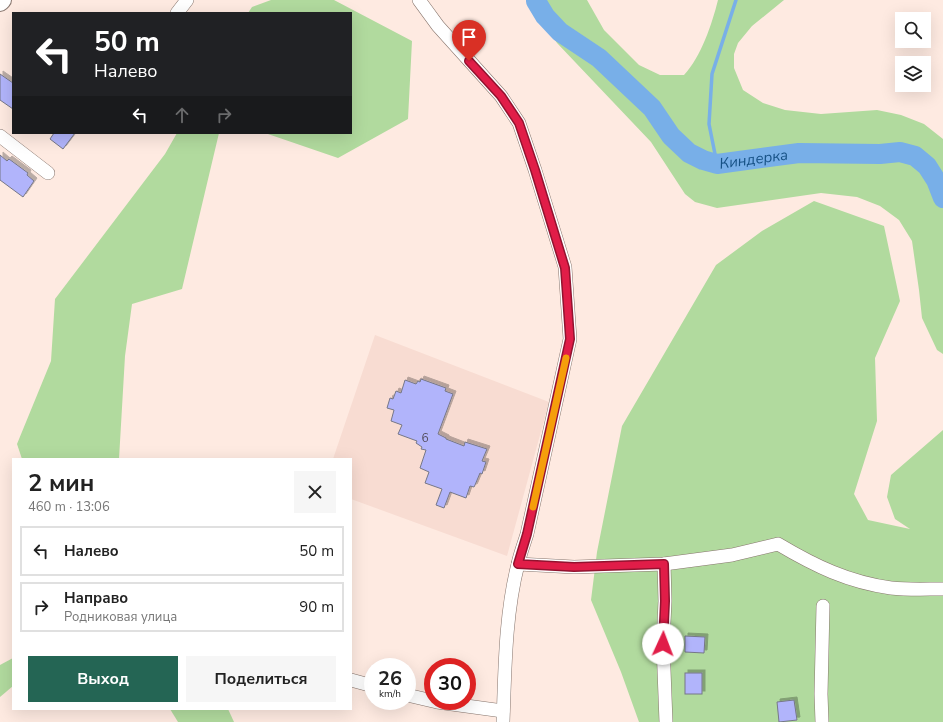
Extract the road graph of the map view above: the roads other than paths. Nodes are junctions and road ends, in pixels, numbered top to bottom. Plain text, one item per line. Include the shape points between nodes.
1 (187, 0) edge
2 (419, 0) edge
3 (178, 12) edge
4 (0, 136) edge
5 (48, 173) dead end
6 (518, 564) junction
7 (664, 564) junction
8 (943, 589) edge
9 (823, 606) dead end
10 (352, 680) edge
11 (364, 684) edge
12 (416, 697) edge
13 (503, 717) edge
14 (666, 722) edge
15 (822, 722) edge

1 - 3 street
2 - 6 street via 438,26 501,96 519,123 565,268 570,339 527,534
4 - 5 street
6 - 7 street via 574,567
6 - 13 street via 506,642
7 - 8 street via 732,555 778,544 808,562 856,582 893,588
7 - 14 street via 663,644
9 - 15 street
10 - 11 street
12 - 13 street

